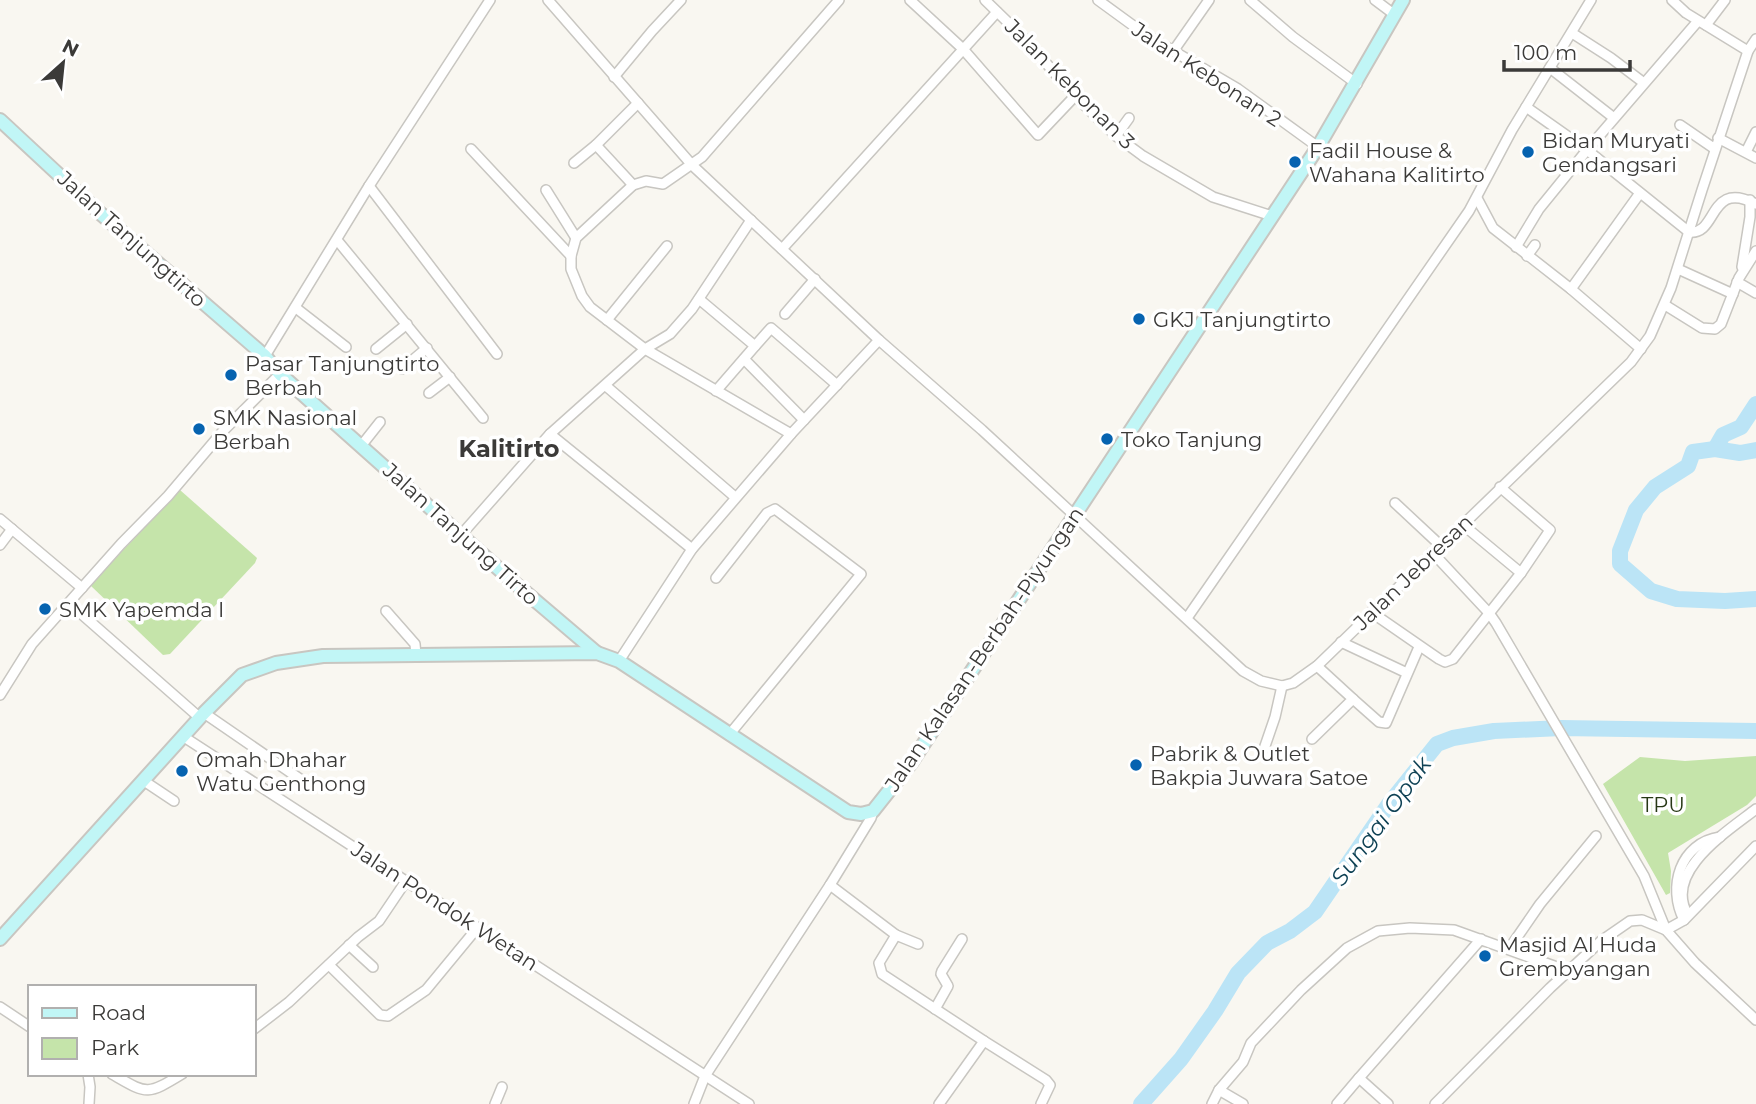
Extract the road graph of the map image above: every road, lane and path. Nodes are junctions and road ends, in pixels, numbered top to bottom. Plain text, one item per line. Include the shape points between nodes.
1 (490, 0) edge
2 (667, 0) edge
3 (839, 0) edge
4 (910, 0) edge
5 (985, 0) edge
6 (1098, 0) edge
7 (1209, 0) edge
8 (1250, 0) edge
9 (1375, 0) edge
10 (1403, 0) edge
11 (1591, 0) edge
12 (1672, 0) edge
13 (1725, 0) edge
14 (551, 1) edge
15 (678, 4) edge
16 (996, 12) junction
17 (1395, 15) junction
18 (1702, 23) junction
19 (1572, 33) junction
20 (1756, 39) edge
21 (963, 49) junction
22 (1174, 50) junction
23 (1748, 51) junction
24 (1550, 68) junction
25 (614, 77) junction
26 (1644, 83) junction
27 (1357, 84) junction
28 (1075, 96) junction
29 (638, 103) junction
30 (1526, 107) junction
31 (1129, 118) dead end
32 (1614, 118) junction
33 (0, 120) edge
34 (1679, 125) dead end
35 (1756, 132) edge
36 (1116, 136) junction
37 (1718, 138) junction
38 (596, 145) junction
39 (1318, 147) junction
40 (471, 149) dead end
41 (1587, 149) junction
42 (1715, 149) junction
43 (1746, 152) junction
44 (1756, 158) edge
45 (574, 163) dead end
46 (692, 165) junction
47 (634, 185) junction
48 (369, 186) junction
49 (546, 190) dead end
50 (1640, 193) junction
51 (1477, 198) junction
52 (1753, 202) edge
53 (1272, 216) junction
54 (751, 220) junction
55 (1689, 232) junction
56 (576, 237) junction
57 (337, 240) junction
58 (1535, 245) dead end
59 (667, 246) dead end
60 (1516, 247) junction
61 (782, 249) junction
62 (1756, 251) edge
63 (571, 256) junction
64 (1527, 256) junction
65 (1678, 269) junction
66 (1740, 277) junction
67 (815, 279) junction
68 (1571, 289) junction
69 (1756, 293) edge
70 (1733, 294) junction
71 (699, 299) junction
72 (1665, 305) junction
73 (296, 308) junction
74 (785, 314) dead end
75 (607, 320) junction
76 (407, 324) junction
77 (879, 340) junction
78 (346, 346) dead end
79 (755, 346) junction
80 (426, 348) junction
81 (376, 349) dead end
82 (645, 349) junction
83 (1641, 349) junction
84 (497, 354) dead end
85 (265, 356) junction
86 (744, 359) junction
87 (402, 369) dead end
88 (280, 374) junction
89 (450, 377) junction
90 (837, 384) junction
91 (606, 386) junction
92 (716, 391) junction
93 (429, 393) dead end
94 (483, 418) dead end
95 (804, 421) junction
96 (380, 422) dead end
97 (550, 434) junction
98 (791, 434) junction
99 (361, 446) junction
100 (1500, 487) junction
101 (736, 497) junction
102 (1395, 503) dead end
103 (1075, 515) junction
104 (0, 519) edge
105 (1462, 524) junction
106 (12, 529) junction
107 (461, 535) junction
108 (0, 545) edge
109 (1440, 545) junction
110 (692, 549) junction
111 (1432, 552) junction
112 (1521, 573) junction
113 (716, 578) dead end
114 (82, 588) junction
115 (69, 603) junction
116 (386, 611) dead end
117 (1371, 612) junction
118 (1489, 613) junction
119 (1187, 618) junction
120 (578, 638) junction
121 (1341, 642) junction
122 (1419, 647) junction
123 (572, 653) junction
124 (597, 653) junction
125 (416, 655) junction
126 (619, 661) junction
127 (1317, 666) junction
128 (1407, 673) junction
129 (1282, 686) junction
130 (1, 691) edge
131 (1353, 699) junction
132 (202, 716) junction
133 (729, 735) junction
134 (184, 737) junction
135 (1312, 739) dead end
136 (1264, 749) dead end
137 (300, 779) dead end
138 (144, 781) junction
139 (174, 801) dead end
140 (1756, 809) edge
141 (873, 811) junction
142 (1596, 836) dead end
143 (1756, 846) edge
144 (406, 881) junction
145 (830, 886) junction
146 (1686, 917) junction
147 (478, 927) junction
148 (1666, 930) junction
149 (896, 935) junction
150 (0, 939) edge
151 (962, 939) dead end
152 (1481, 939) junction
153 (918, 944) dead end
154 (349, 945) junction
155 (1508, 949) junction
156 (329, 965) junction
157 (373, 967) dead end
158 (1568, 971) junction
159 (0, 1007) edge
160 (935, 1009) junction
161 (1756, 1020) edge
162 (28, 1026) edge
163 (256, 1027) edge
164 (984, 1041) junction
165 (88, 1076) edge
166 (116, 1076) edge
167 (177, 1076) edge
168 (705, 1076) junction
169 (1359, 1078) junction
170 (502, 1087) dead end
171 (1221, 1091) junction
172 (1238, 1102) edge
173 (89, 1104) edge
174 (495, 1104) edge
175 (694, 1104) edge
176 (748, 1104) edge
177 (939, 1104) edge
178 (1041, 1104) edge
179 (1212, 1104) edge
180 (1337, 1104) edge
181 (1388, 1104) edge
182 (1436, 1104) edge

1 - 48 street
2 - 15 street
3 - 46 street
4 - 21 street
5 - 16 street, Jalan Kebonan 3
6 - 22 street, Jalan Kebonan 2
7 - 22 street
8 - 27 street
9 - 17 street
10 - 17 street, Jalan Kalasan-Berbah-Piyungan
11 - 19 street
12 - 18 street
13 - 18 street
14 - 25 street
15 - 25 street
16 - 21 street
16 - 28 street, Jalan Kebonan 3
17 - 27 street, Jalan Kalasan-Berbah-Piyungan
18 - 23 street
18 - 26 street
19 - 24 street
19 - 26 street
20 - 23 street, Jalan Jebresan
21 - 28 street via 1038,135
21 - 61 street
22 - 39 street, Jalan Kebonan 2
23 - 37 street, Jalan Jebresan
24 - 30 street
24 - 32 street
25 - 29 street
26 - 32 street
27 - 39 street, Jalan Kalasan-Berbah-Piyungan
28 - 36 street, Jalan Kebonan 3
29 - 38 street
29 - 46 street
30 - 41 street
30 - 51 street
31 - 36 street
32 - 41 street
33 - 85 street, Jalan Tanjungtirto
34 - 42 street
35 - 43 street
36 - 53 street, Jalan Kebonan 3 via 1213,197
37 - 42 street, Jalan Jebresan
37 - 43 street
38 - 45 street
38 - 47 street
39 - 53 street, Jalan Kalasan-Berbah-Piyungan
40 - 63 street
41 - 50 street
41 - 60 street via 1539,209
42 - 55 street, Jalan Jebresan
43 - 44 street
46 - 47 street via 663,184
46 - 54 street
47 - 56 street
48 - 57 street
48 - 84 street
49 - 56 street
50 - 55 street
50 - 68 street
51 - 60 street via 1493,228
51 - 119 street
52 - 55 street via 1734,196 1724,200 1703,228
52 - 66 street
53 - 103 street, Jalan Kalasan-Berbah-Piyungan
54 - 61 street
54 - 71 street
55 - 65 street, Jalan Jebresan
56 - 63 street
57 - 73 street
57 - 76 street
58 - 64 street
59 - 75 street
60 - 64 street
61 - 67 street
62 - 66 street
63 - 75 street via 582,296
64 - 68 street
65 - 70 street
65 - 72 street, Jalan Jebresan
66 - 69 street
66 - 70 street
67 - 74 street
67 - 77 street
68 - 83 street
70 - 72 street via 1715,330 1702,328
71 - 79 street
71 - 82 street via 670,334
72 - 83 street, Jalan Jebresan
73 - 78 street
73 - 85 street
75 - 82 street
76 - 80 street
76 - 81 street
77 - 90 street
77 - 103 street
79 - 86 street
79 - 90 street via 771,328
80 - 87 street
80 - 89 street
82 - 91 street
82 - 92 street
83 - 100 street, Jalan Jebresan
85 - 88 street, Jalan Tanjung Tirto
86 - 92 street
86 - 95 street
88 - 99 street, Jalan Tanjung Tirto
88 - 114 street
89 - 93 street
89 - 94 street
90 - 95 street
91 - 97 street
91 - 101 street
92 - 98 street
95 - 98 street
96 - 99 street
97 - 107 street
97 - 110 street
98 - 101 street
99 - 107 street, Jalan Tanjung Tirto
100 - 105 street, Jalan Jebresan
100 - 112 street via 1550,530
101 - 110 street
102 - 109 street
103 - 119 street
103 - 141 street, Jalan Kalasan-Berbah-Piyungan via 911,763
104 - 106 street
105 - 109 street, Jalan Jebresan
105 - 112 street
106 - 108 street
106 - 114 street
107 - 120 street, Jalan Tanjung Tirto
109 - 111 street, Jalan Jebresan
110 - 126 street
111 - 117 street, Jalan Jebresan
111 - 118 street
112 - 118 street
113 - 133 street via 775,509 861,574
114 - 115 street
115 - 130 street via 32,644
115 - 132 street
116 - 125 street via 415,644
117 - 121 street, Jalan Jebresan
117 - 122 street
118 - 122 street via 1449,662
118 - 148 street via 1644,876
119 - 129 street via 1243,671
120 - 123 street
120 - 124 street, Jalan Tanjung Tirto
121 - 127 street, Jalan Jebresan
121 - 128 street
122 - 128 street
123 - 124 street, Jalan Kalasan-Berbah-Piyungan
123 - 125 street, Jalan Kalasan-Berbah-Piyungan
124 - 126 street, Jalan Kalasan-Berbah-Piyungan
125 - 132 street, Jalan Kalasan-Berbah-Piyungan via 323,656 276,663 243,675
126 - 133 street, Jalan Kalasan-Berbah-Piyungan
127 - 129 street, Jalan Jebresan
127 - 131 street
128 - 131 street via 1385,724
129 - 136 street
131 - 135 street
132 - 134 street, Jalan Kalasan-Berbah-Piyungan
132 - 137 street
133 - 141 street, Jalan Kalasan-Berbah-Piyungan via 848,812
134 - 138 street, Jalan Kalasan-Berbah-Piyungan
134 - 144 street, Jalan Pondok Wetan
138 - 139 street
138 - 150 street, Jalan Kalasan-Berbah-Piyungan
140 - 146 street via 1721,837 1697,846 1686,858 1679,869 1675,897
141 - 145 street
142 - 155 street
143 - 146 street
144 - 147 street, Jalan Pondok Wetan
144 - 154 street via 379,921
145 - 149 street
145 - 168 street
146 - 148 street
147 - 156 street via 426,990 388,1016 380,1015
147 - 168 street, Jalan Pondok Wetan
148 - 158 street via 1642,920 1630,921
148 - 161 street
149 - 153 street
149 - 160 street via 879,963 882,974
151 - 160 street via 942,971 948,986
152 - 155 street
152 - 169 street
152 - 171 street via 1454,930 1410,928 1366,935 1274,1017 1251,1043
154 - 156 street
154 - 157 street
155 - 158 street
156 - 163 street
158 - 182 street
159 - 162 street
160 - 164 street
164 - 177 street
164 - 178 street via 1046,1080 1050,1085
165 - 173 street
166 - 167 street via 150,1091
168 - 175 street
168 - 176 street, Jalan Pondok Wetan
169 - 180 street
169 - 181 street
170 - 174 street
171 - 172 street
171 - 179 street

